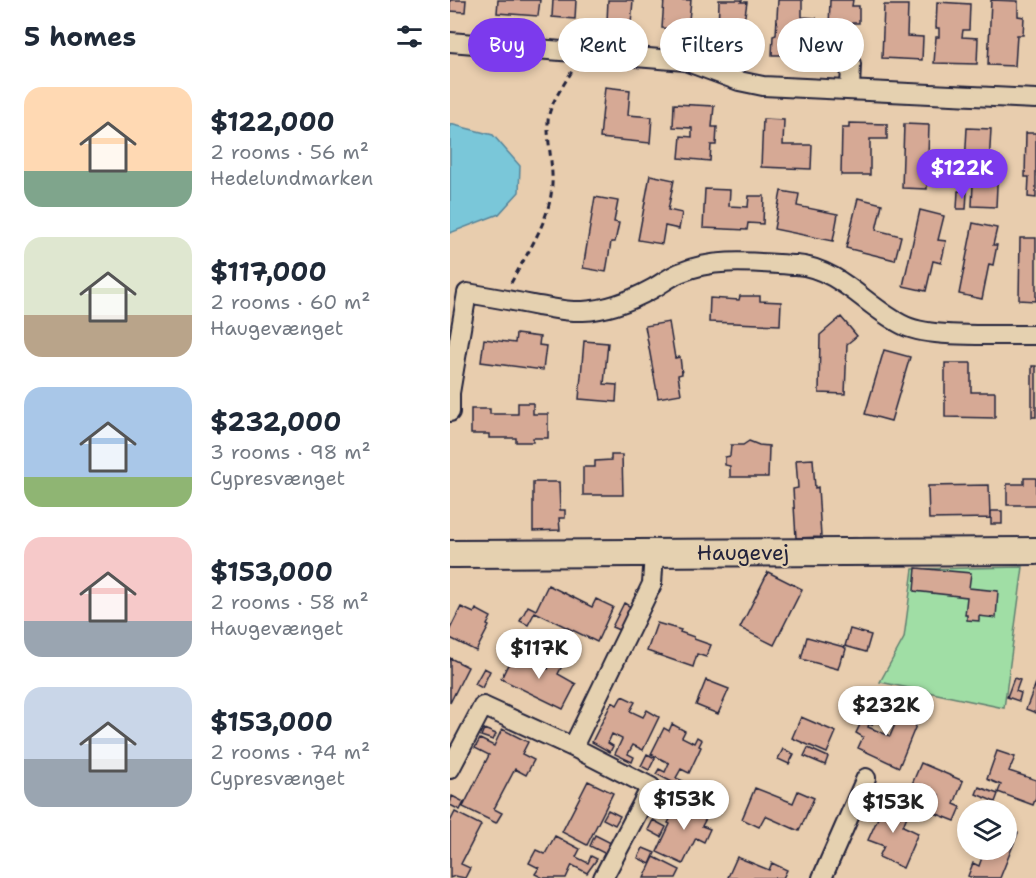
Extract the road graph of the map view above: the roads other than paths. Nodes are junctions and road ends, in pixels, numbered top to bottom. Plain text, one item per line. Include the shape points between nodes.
1 (450, 42) edge
2 (851, 72) edge
3 (850, 90) junction
4 (1036, 99) edge
5 (458, 292) edge
6 (1036, 335) edge
7 (450, 412) edge
8 (1036, 551) edge
9 (654, 553) junction
10 (450, 554) edge
11 (573, 747) junction
12 (450, 769) edge
13 (866, 778) dead end
14 (603, 878) edge
15 (822, 878) edge

1 - 3 street via 685,61 763,86
2 - 3 street
3 - 4 street
5 - 6 street via 584,311 624,302 697,267 722,262 799,265 846,284 883,314 907,327 934,333
5 - 7 street
8 - 9 street, Haugevej
9 - 10 street, Haugevej
9 - 11 street via 652,584
11 - 12 street via 483,705
11 - 14 street via 651,787
13 - 15 street

